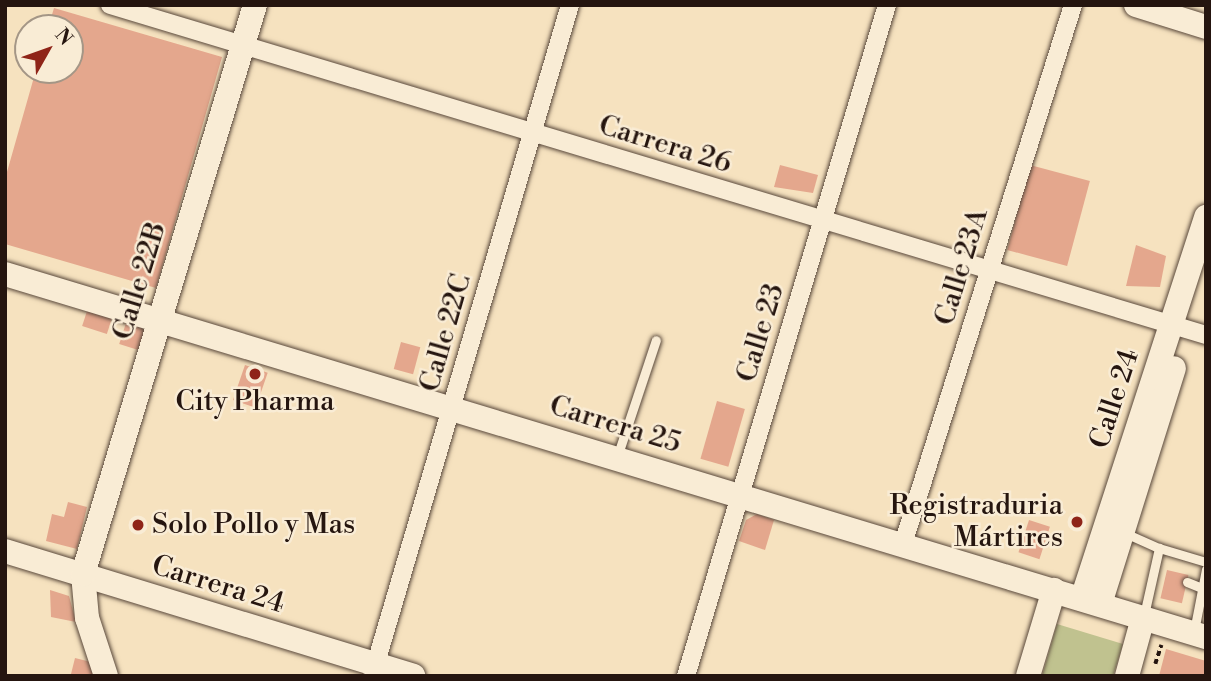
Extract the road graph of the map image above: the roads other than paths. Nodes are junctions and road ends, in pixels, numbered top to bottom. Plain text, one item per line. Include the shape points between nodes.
1 (110, 5) edge
2 (256, 5) edge
3 (570, 5) edge
4 (887, 5) edge
5 (1073, 5) edge
6 (1136, 5) edge
7 (1206, 27) edge
8 (243, 46) junction
9 (532, 132) junction
10 (1206, 217) edge
11 (823, 220) junction
12 (1206, 269) edge
13 (988, 270) junction
14 (5, 274) edge
15 (160, 320) junction
16 (1187, 330) edge
17 (656, 340) dead end
18 (452, 407) junction
19 (617, 457) junction
20 (741, 494) junction
21 (1122, 532) junction
22 (904, 544) junction
23 (1159, 548) junction
24 (5, 551) edge
25 (1206, 562) edge
26 (1206, 569) edge
27 (1154, 571) junction
28 (83, 575) junction
29 (1165, 575) dead end
30 (1187, 582) dead end
31 (1202, 588) junction
32 (1054, 590) junction
33 (1091, 601) junction
34 (1143, 618) junction
35 (1200, 635) edge
36 (374, 670) edge
37 (106, 676) edge
38 (413, 676) edge
39 (686, 676) edge
40 (1028, 676) edge
41 (1126, 676) edge

1 - 8 street, Carrera 26
2 - 8 street, Calle 22B
3 - 9 street, Calle 22C
4 - 11 street, Calle 23
5 - 13 street, Calle 23A
6 - 7 street
8 - 9 street, Carrera 26
8 - 15 street, Calle 22B
9 - 11 street, Carrera 26
9 - 18 street, Calle 22C
10 - 16 street, Calle 24
11 - 13 street, Carrera 26
11 - 20 street, Calle 23
12 - 16 street, Calle 24
13 - 16 street, Carrera 26
13 - 22 street, Calle 23A
14 - 15 street, Carrera 25
15 - 18 street, Carrera 25
15 - 28 street, Calle 22B
16 - 21 street, Calle 24
16 - 33 street, Calle 24
17 - 19 lane
18 - 19 street, Carrera 25
18 - 36 street, Calle 22C
19 - 20 street, Carrera 25
20 - 22 street, Carrera 25
20 - 39 street, Calle 23
21 - 23 lane
21 - 33 street, Calle 24
22 - 32 street, Carrera 25
23 - 25 lane
23 - 27 lane
24 - 28 street, Carrera 24
26 - 31 lane
27 - 29 lane
27 - 34 lane
28 - 36 street, Carrera 24
28 - 37 street via 87,618
30 - 31 lane
31 - 35 lane
32 - 33 street, Carrera 25
32 - 40 street
33 - 34 street, Carrera 25
34 - 35 street, Carrera 25
34 - 41 street
36 - 38 street, Carrera 24

